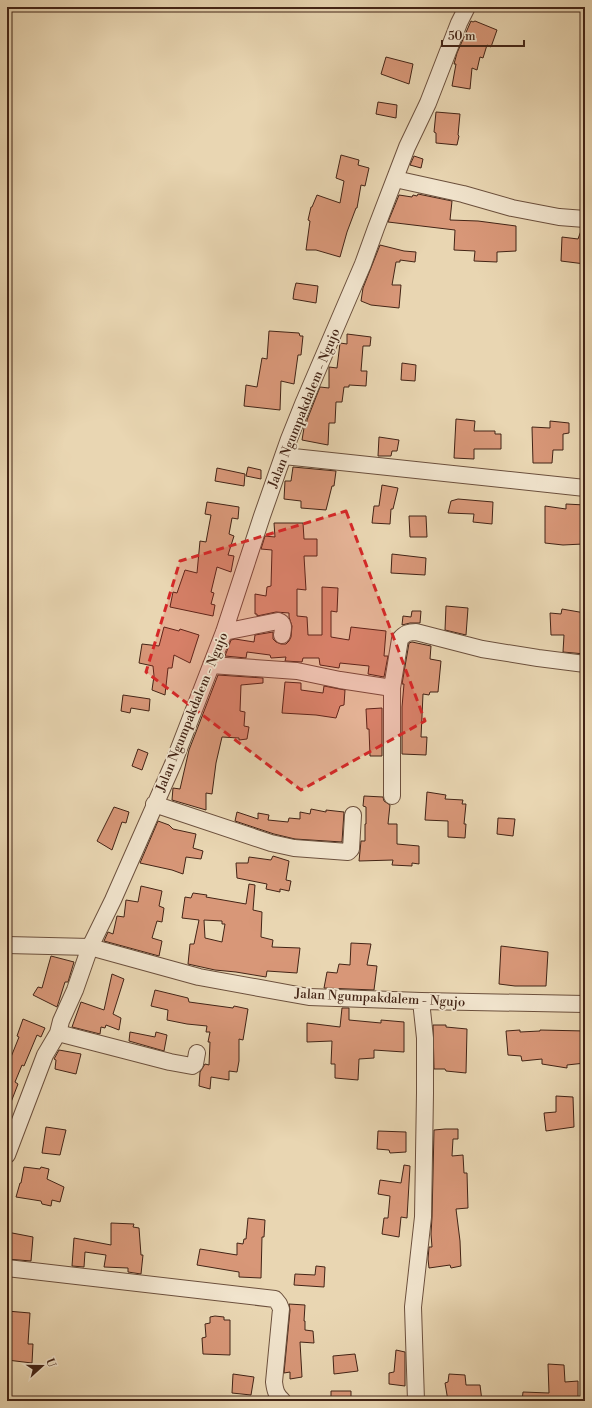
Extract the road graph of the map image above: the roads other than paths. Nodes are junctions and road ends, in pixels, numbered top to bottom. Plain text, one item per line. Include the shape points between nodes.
1 (467, 7) edge
2 (395, 179) junction
3 (585, 219) edge
4 (284, 456) junction
5 (585, 488) edge
6 (224, 632) junction
7 (282, 635) dead end
8 (585, 664) edge
9 (211, 665) junction
10 (392, 688) junction
11 (392, 796) dead end
12 (154, 804) junction
13 (353, 815) dead end
14 (7, 945) edge
15 (90, 946) junction
16 (421, 1001) junction
17 (585, 1004) edge
18 (58, 1033) junction
19 (197, 1053) dead end
20 (7, 1154) edge
21 (7, 1268) edge
22 (283, 1401) edge
23 (416, 1401) edge

1 - 2 street, Jalan Ngumpakdalem - Ngujo
2 - 3 street via 512,208
2 - 4 street, Jalan Ngumpakdalem - Ngujo
4 - 5 street
4 - 6 street, Jalan Ngumpakdalem - Ngujo
6 - 7 street via 278,621 283,624
6 - 9 street, Jalan Ngumpakdalem - Ngujo
8 - 10 street via 482,649 409,632 400,639
9 - 10 street via 297,670
9 - 12 street, Jalan Ngumpakdalem - Ngujo via 173,764
10 - 11 street
12 - 13 street via 272,843 329,851 348,852 351,849
12 - 15 street, Jalan Ngumpakdalem - Ngujo via 113,900
14 - 15 street
15 - 16 street, Jalan Ngumpakdalem - Ngujo via 199,977 309,997
15 - 18 street
16 - 17 street, Jalan Ngumpakdalem - Ngujo
16 - 23 street via 426,1093 423,1217 413,1307
18 - 19 street via 185,1065 195,1064
18 - 20 street via 40,1068
21 - 22 street via 275,1299 281,1309 274,1382 275,1391

